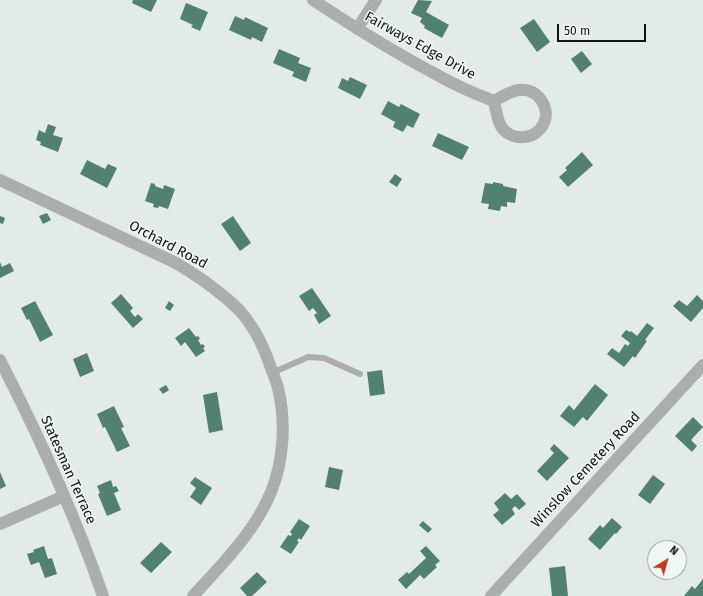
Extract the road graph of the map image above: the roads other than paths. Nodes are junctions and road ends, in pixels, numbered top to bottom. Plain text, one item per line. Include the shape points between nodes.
1 (313, 0) edge
2 (376, 0) edge
3 (357, 29) junction
4 (494, 101) junction
5 (0, 180) edge
6 (0, 360) edge
7 (703, 365) edge
8 (272, 373) junction
9 (360, 374) dead end
10 (64, 496) junction
11 (0, 524) edge
12 (104, 596) edge
13 (193, 596) edge
14 (491, 596) edge

1 - 3 street, Fairways Edge Drive
2 - 3 street
3 - 4 street, Fairways Edge Drive via 401,56 462,88
4 - 4 street via 502,128 512,135 520,138 530,136 537,132 544,122 545,109 541,99 532,92 521,90
5 - 8 street, Orchard Road via 176,263 202,280 229,301 248,321 260,341
6 - 10 street, Statesman Terrace
7 - 14 street, Winslow Cemetery Road
8 - 9 lane via 308,357 324,358
8 - 13 street, Orchard Road via 281,404 282,426 280,456 271,493 238,545
10 - 11 street
10 - 12 street, Statesman Terrace

